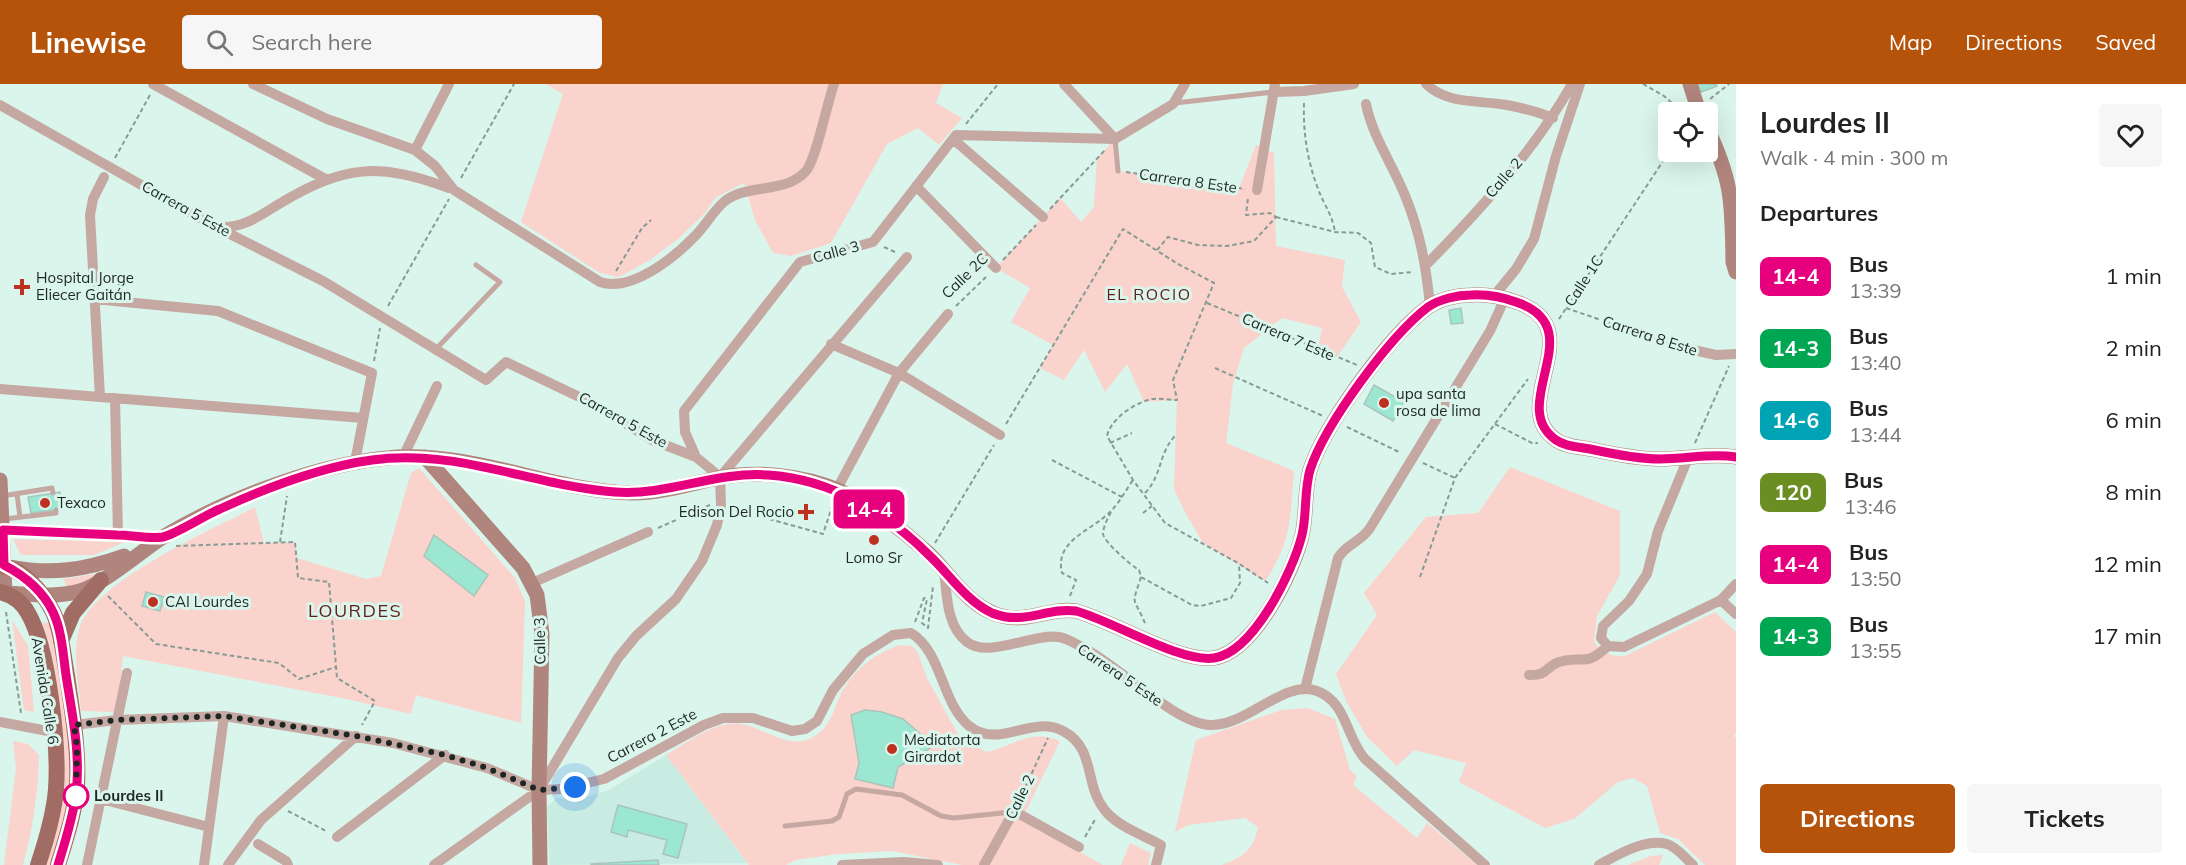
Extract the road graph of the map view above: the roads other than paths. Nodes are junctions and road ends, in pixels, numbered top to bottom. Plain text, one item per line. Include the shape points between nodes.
1 (253, 84) edge
2 (449, 84) edge
3 (834, 84) edge
4 (1064, 84) edge
5 (1185, 84) edge
6 (1354, 84) edge
7 (1426, 84) edge
8 (1572, 84) edge
9 (1580, 84) edge
10 (1690, 84) edge
11 (154, 85) edge
12 (1275, 88) edge
13 (1696, 102) edge
14 (1173, 104) junction
15 (1366, 104) dead end
16 (0, 105) edge
17 (1553, 118) junction
18 (955, 137) junction
19 (1115, 139) junction
20 (415, 150) junction
21 (1718, 156) edge
22 (1119, 171) road end
23 (104, 177) dead end
24 (327, 180) junction
25 (916, 186) junction
26 (454, 190) junction
27 (1257, 190) road end
28 (1043, 217) road end
29 (214, 226) junction
30 (907, 257) road end
31 (476, 265) dead end
32 (1426, 265) junction
33 (996, 268) road end
34 (1736, 272) edge
35 (1500, 297) junction
36 (94, 299) junction
37 (1430, 306) junction
38 (948, 314) road end
39 (831, 344) junction
40 (1680, 347) road end
41 (436, 349) junction
42 (1735, 354) edge
43 (899, 373) junction
44 (437, 386) dead end
45 (0, 389) edge
46 (100, 397) junction
47 (115, 398) junction
48 (363, 418) junction
49 (1000, 435) road end
50 (403, 457) junction
51 (425, 457) junction
52 (1736, 457) edge
53 (696, 458) junction
54 (1688, 458) junction
55 (355, 462) junction
56 (720, 477) junction
57 (0, 480) edge
58 (837, 489) junction
59 (53, 493) dead end
60 (9, 495) edge
61 (56, 510) dead end
62 (20, 517) junction
63 (2, 525) junction
64 (648, 532) road end
65 (118, 535) junction
66 (164, 537) junction
67 (149, 546) junction
68 (2, 565) edge
69 (944, 570) junction
70 (532, 583) junction
71 (1736, 584) edge
72 (102, 585) junction
73 (41, 594) junction
74 (3, 596) edge
75 (1721, 600) junction
76 (1736, 614) edge
77 (61, 641) junction
78 (1605, 643) junction
79 (127, 673) dead end
80 (1529, 675) dead end
81 (1305, 689) junction
82 (224, 716) junction
83 (117, 720) junction
84 (0, 722) edge
85 (74, 725) junction
86 (53, 732) junction
87 (356, 736) junction
88 (445, 755) junction
89 (539, 790) junction
90 (100, 799) junction
91 (1014, 812) junction
92 (785, 826) dead end
93 (209, 827) junction
94 (337, 837) road end
95 (258, 844) dead end
96 (1079, 847) road end
97 (38, 865) edge
98 (58, 865) edge
99 (87, 865) edge
100 (204, 865) edge
101 (228, 865) edge
102 (288, 865) edge
103 (434, 865) edge
104 (540, 865) edge
105 (842, 865) edge
106 (938, 865) edge
107 (984, 865) edge
108 (1156, 865) edge
109 (1485, 865) edge
110 (1599, 865) edge
111 (1693, 865) edge

1 - 20 street via 327,119
2 - 20 street
3 - 26 street via 814,158 803,174 786,183 734,196 669,259 630,282 612,285 595,279
4 - 19 street
5 - 14 street
6 - 12 street via 1304,91
7 - 17 street via 1454,99 1506,105
8 - 17 street, Calle 2
9 - 35 street via 1534,239
10 - 13 street
11 - 24 street
12 - 14 lane
12 - 27 street
14 - 19 street
15 - 32 street via 1371,125 1416,222
16 - 29 street, Carrera 5 Este
17 - 32 street, Calle 2
18 - 19 street
18 - 25 street, Calle 3
18 - 28 street
19 - 22 lane, Carrera 8 Este
20 - 26 street via 435,166
21 - 34 street via 1729,184 1732,262
23 - 36 street via 90,215
24 - 26 street via 365,170 392,171
24 - 29 street via 250,222
25 - 33 street
25 - 53 street, Calle 3 via 873,242 800,262 684,411 685,432
29 - 41 street, Carrera 5 Este via 323,280
30 - 39 street
31 - 41 lane via 500,282
32 - 37 street
35 - 37 street via 1463,295
35 - 54 street via 1532,309 1549,334 1550,353 1538,403 1542,424 1550,435 1561,443 1636,458
35 - 81 street via 1490,331 1414,459 1366,534 1345,548 1338,558
36 - 46 street
36 - 48 street via 218,311 372,373
37 - 69 street via 1371,370 1335,421 1310,472 1302,535 1294,560 1249,637 1230,652 1192,657 1066,609 1033,618 1001,616 972,601
38 - 43 street, Calle 2C
39 - 43 street
39 - 56 street
40 - 42 street, Carrera 8 Este via 1716,355
41 - 53 street, Carrera 5 Este via 486,380 506,362 594,404 652,440
43 - 49 street
43 - 58 street, Calle 2C
44 - 50 street
45 - 46 street
46 - 47 street
47 - 48 street
47 - 65 street
48 - 55 street
50 - 51 street
50 - 55 street
51 - 56 street via 614,492 665,491
51 - 70 street, Calle 3
52 - 54 street
53 - 56 street, Carrera 5 Este
54 - 78 street via 1658,531 1647,574 1629,601 1603,626
55 - 66 street via 289,481 225,506
56 - 58 street via 768,475
56 - 89 street via 721,505 708,550 684,588 622,652
57 - 60 street
58 - 69 street via 866,507
59 - 60 lane via 52,488
60 - 62 lane
60 - 63 street
61 - 62 lane
62 - 63 lane
63 - 65 street
63 - 68 street
64 - 70 street
65 - 66 street
66 - 67 street
67 - 68 street via 82,570 48,572
67 - 72 street
68 - 73 main road, Avenida Calle 6 via 24,577
68 - 74 street
69 - 81 street, Carrera 5 Este via 951,620 958,634 970,644 985,649 1060,637 1118,669 1191,721 1229,723 1284,695
70 - 89 street, Calle 3 via 540,608 542,634
71 - 75 street
72 - 73 street
72 - 77 main road via 74,613
73 - 74 street
73 - 77 main road, Avenida Calle 6 via 54,614
74 - 86 main road, Avenida Calle 6 via 25,608 35,628
75 - 76 street
75 - 78 street via 1624,647
77 - 85 main road, Avenida Calle 6
78 - 80 street via 1590,661 1560,662 1543,674
79 - 83 street
81 - 109 street via 1332,700 1365,759
82 - 83 street, Carrera 2 Este
82 - 87 street, Carrera 2 Este
82 - 93 street
83 - 85 street, Carrera 2 Este
83 - 90 street
84 - 86 street
85 - 98 main road, Avenida Calle 6 via 76,796
86 - 97 main road, Avenida Calle 6 via 56,791
87 - 88 street, Carrera 2 Este
87 - 101 street via 252,831
88 - 89 street, Carrera 2 Este
88 - 94 street
89 - 103 street
89 - 104 street, Calle 3
89 - 108 street, Carrera 2 Este via 575,787 604,778 723,718 753,718 792,731 805,729 817,722 833,690 863,654 884,639 911,633 923,644 960,715 975,730 995,736 1033,726 1054,728 1072,737 1083,749 1102,808 1114,820 1161,845
90 - 93 street
90 - 99 street
91 - 92 lane via 954,819 902,795 856,789 847,794 839,817 832,821
91 - 96 street
91 - 107 street, Calle 2
93 - 100 street
95 - 102 street
105 - 106 street
110 - 111 street via 1636,848 1659,843 1668,845

